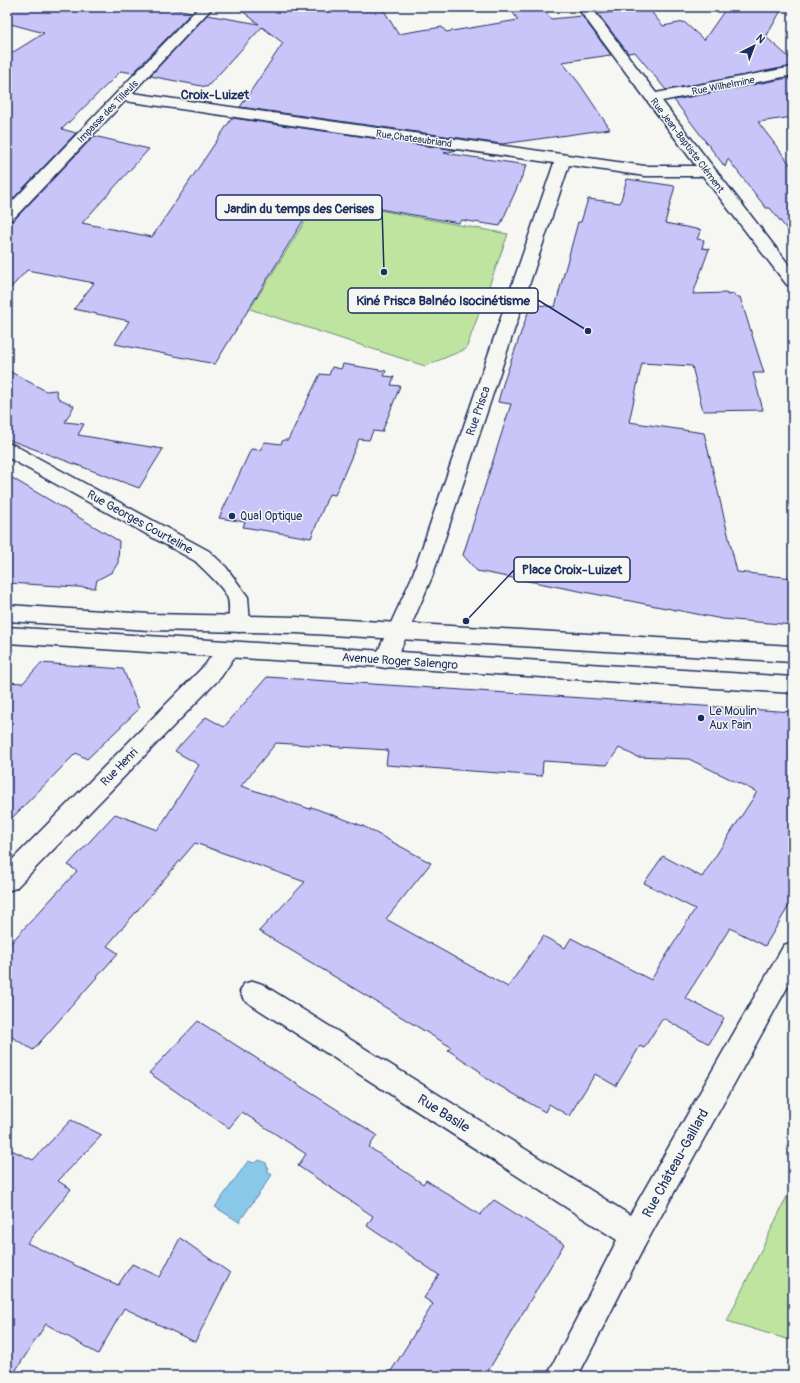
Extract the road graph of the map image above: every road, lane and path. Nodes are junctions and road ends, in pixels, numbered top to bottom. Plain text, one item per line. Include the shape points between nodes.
1 (206, 7) edge
2 (584, 7) edge
3 (793, 71) edge
4 (122, 96) junction
5 (653, 98) junction
6 (563, 160) junction
7 (707, 171) junction
8 (7, 216) edge
9 (793, 280) edge
10 (7, 449) edge
11 (7, 613) edge
12 (239, 624) junction
13 (397, 631) junction
14 (7, 635) edge
15 (228, 650) junction
16 (793, 654) edge
17 (385, 660) junction
18 (793, 685) edge
19 (7, 881) edge
20 (793, 953) edge
21 (253, 992) dead end
22 (635, 1235) junction
23 (562, 1376) edge

1 - 4 street, Impasse des Tilleuls
2 - 5 street, Rue Jean-Baptiste Clément
3 - 5 street, Rue Wilhelmine
4 - 6 street, Rue Chateaubriand
4 - 8 street, Impasse des Tilleuls
5 - 7 street, Rue Jean-Baptiste Clément
6 - 7 street, Rue Chateaubriand via 645,171
6 - 13 street, Rue Prisca via 422,577
7 - 9 street, Rue Jean-Baptiste Clément
10 - 12 street, Rue Georges Courteline via 202,556 238,596
11 - 12 street via 149,622
12 - 13 street
12 - 15 street, Rue Henri
13 - 16 street
13 - 17 street, Rue Prisca
14 - 15 street, Avenue Roger Salengro
15 - 17 street, Avenue Roger Salengro
15 - 19 street, Rue Henri via 213,671
17 - 18 street, Avenue Roger Salengro
20 - 22 street, Rue Château-Gaillard
21 - 22 street, Rue Basile
22 - 23 street, Rue Château-Gaillard

